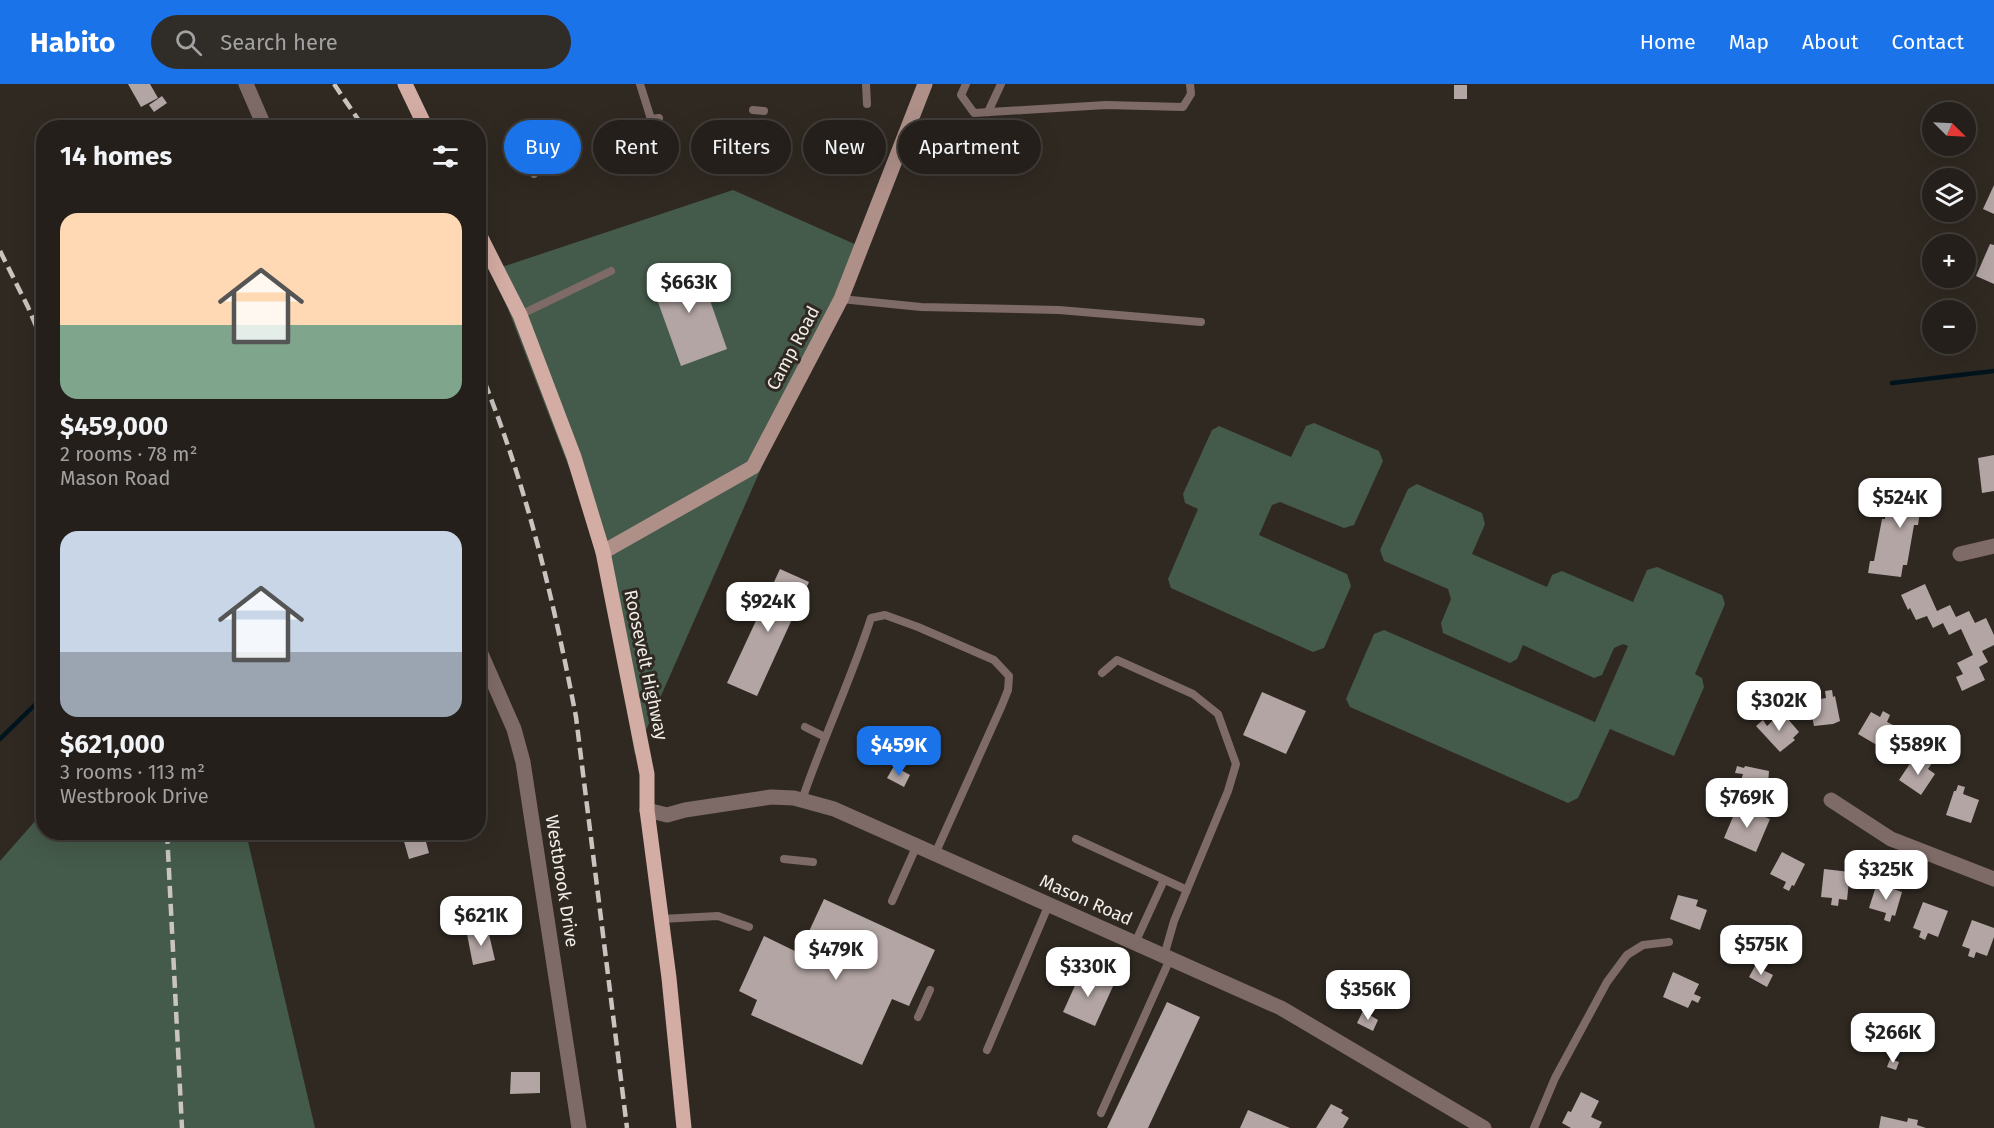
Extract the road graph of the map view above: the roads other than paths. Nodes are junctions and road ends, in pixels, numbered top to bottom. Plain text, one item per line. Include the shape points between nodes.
1 (246, 84) edge
2 (405, 84) edge
3 (640, 84) edge
4 (866, 84) edge
5 (925, 84) edge
6 (966, 84) edge
7 (1001, 84) edge
8 (1190, 84) edge
9 (867, 104) dead end
10 (753, 110) dead end
11 (764, 111) dead end
12 (988, 112) junction
13 (659, 118) dead end
14 (262, 120) edge
15 (422, 120) edge
16 (486, 248) edge
17 (611, 271) dead end
18 (841, 299) junction
19 (520, 315) junction
20 (1201, 322) dead end
21 (1994, 546) edge
22 (603, 552) junction
23 (1960, 555) dead end
24 (486, 665) edge
25 (1102, 673) dead end
26 (805, 727) dead end
27 (825, 736) junction
28 (802, 800) junction
29 (1831, 800) dead end
30 (647, 810) junction
31 (1076, 839) dead end
32 (916, 845) junction
33 (935, 854) junction
34 (784, 859) dead end
35 (813, 862) dead end
36 (1994, 879) edge
37 (1164, 880) junction
38 (1187, 890) junction
39 (892, 901) dead end
40 (1049, 904) junction
41 (661, 919) junction
42 (749, 927) dead end
43 (1669, 942) dead end
44 (1135, 943) junction
45 (1167, 957) junction
46 (930, 990) dead end
47 (918, 1017) dead end
48 (987, 1050) dead end
49 (1101, 1113) dead end
50 (579, 1128) edge
51 (684, 1128) edge
52 (1484, 1128) edge
53 (1534, 1128) edge

1 - 14 street
2 - 15 main road
3 - 13 lane via 651,119
4 - 9 lane
5 - 18 street, Camp Road
6 - 12 lane via 962,95 974,113
7 - 12 lane
8 - 12 lane via 1191,94 1183,106 1106,105
10 - 11 lane
16 - 19 main road, Roosevelt Highway
17 - 19 lane
18 - 20 lane
18 - 22 street, Camp Road via 753,467
19 - 22 main road, Roosevelt Highway via 574,457
21 - 23 street
22 - 30 main road, Roosevelt Highway via 643,749
24 - 50 street, Westbrook Drive via 524,762
25 - 38 lane via 1117,660 1193,694 1218,714 1236,764
26 - 27 lane
27 - 28 lane
27 - 33 lane via 872,618 885,615 918,627 994,660 1009,675 1002,705
28 - 30 street, Mason Road via 771,798 667,816
28 - 32 street, Mason Road via 834,809
29 - 36 street via 1891,839
30 - 41 main road, Roosevelt Highway
31 - 37 lane
32 - 33 street, Mason Road
32 - 39 lane
33 - 40 street, Mason Road
34 - 35 lane
37 - 38 lane
37 - 44 lane
38 - 45 lane via 1174,921
40 - 44 street, Mason Road
40 - 48 lane
41 - 42 lane via 718,916
41 - 51 main road, Roosevelt Highway
43 - 53 lane via 1643,945 1620,964 1555,1078
44 - 45 street, Mason Road
45 - 49 lane
45 - 52 street, Mason Road via 1281,1008
46 - 47 lane

